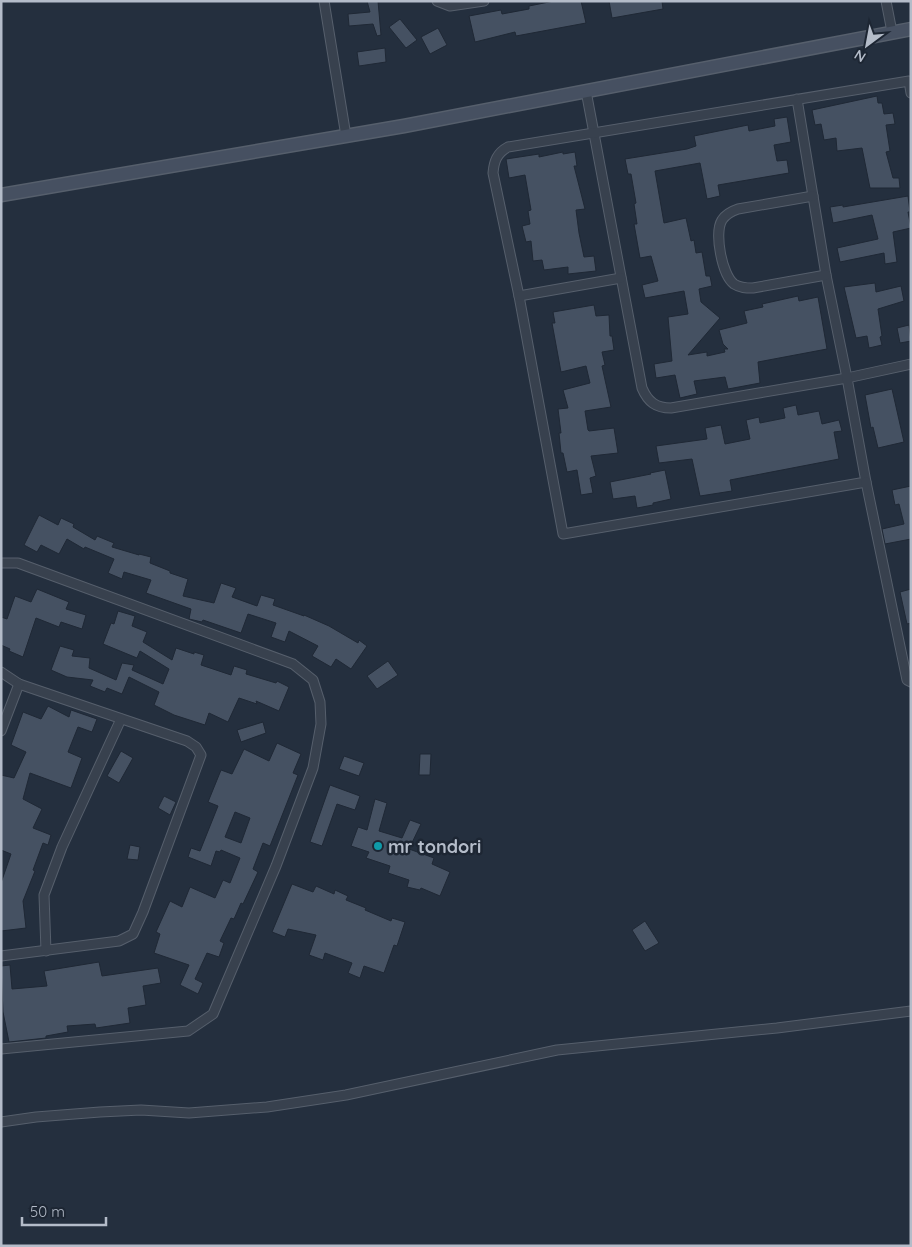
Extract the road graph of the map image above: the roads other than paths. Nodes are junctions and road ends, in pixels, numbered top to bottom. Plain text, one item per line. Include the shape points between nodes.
1 (324, 1) edge
2 (438, 1) edge
3 (484, 1) edge
4 (886, 1) edge
5 (911, 29) edge
6 (892, 32) junction
7 (910, 80) edge
8 (586, 91) junction
9 (911, 92) edge
10 (797, 99) junction
11 (594, 133) junction
12 (346, 136) junction
13 (1, 194) edge
14 (813, 196) junction
15 (826, 275) junction
16 (622, 278) junction
17 (519, 296) junction
18 (911, 364) edge
19 (847, 378) junction
20 (866, 482) junction
21 (1, 563) edge
22 (1, 672) edge
23 (911, 682) edge
24 (19, 684) junction
25 (120, 719) junction
26 (1, 731) edge
27 (46, 951) junction
28 (1, 956) edge
29 (911, 1011) edge
30 (1, 1049) edge
31 (1, 1122) edge

1 - 12 street
2 - 3 street via 450,6
4 - 6 street
5 - 6 street
6 - 8 street
7 - 9 street
7 - 10 street
8 - 11 street
8 - 12 street
10 - 11 street
10 - 14 street
11 - 16 street
11 - 17 street via 508,147 501,150 496,158 493,173
12 - 13 street
14 - 15 street
14 - 15 street via 729,212 718,228 718,238 728,277 743,288
15 - 19 street
16 - 17 street
16 - 19 street via 642,388 652,404 671,408
17 - 20 street via 563,534
18 - 19 street
19 - 20 street
20 - 23 street via 907,680
21 - 30 street via 18,564 293,664 313,680 320,702 321,724 313,768 276,866 212,1014 188,1031
22 - 24 street
24 - 25 street
24 - 26 street
25 - 27 street via 62,847 44,895
25 - 27 street via 187,741 201,754 133,934 119,941
27 - 28 street
29 - 31 street via 557,1050 346,1095 267,1107 189,1113 100,1112

